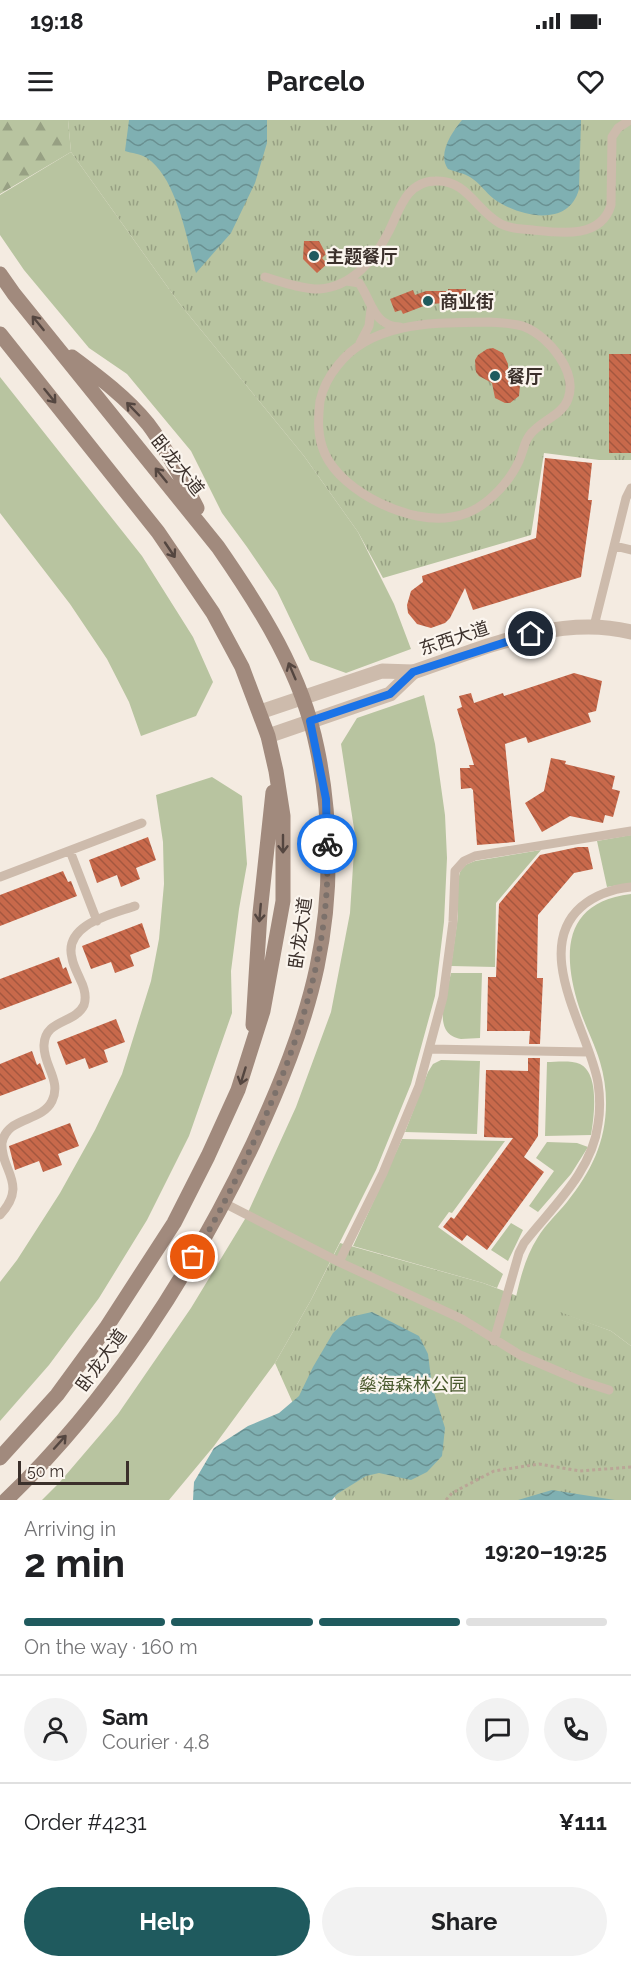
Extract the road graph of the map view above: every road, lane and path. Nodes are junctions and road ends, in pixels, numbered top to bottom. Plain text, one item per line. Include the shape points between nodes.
1 (630, 120) edge
2 (368, 263) junction
3 (0, 274) edge
4 (266, 277) dead end
5 (347, 281) junction
6 (366, 294) junction
7 (370, 307) junction
8 (405, 327) junction
9 (0, 334) edge
10 (55, 345) junction
11 (357, 347) junction
12 (631, 488) edge
13 (615, 546) junction
14 (218, 547) junction
15 (631, 550) edge
16 (594, 626) junction
17 (631, 632) edge
18 (413, 672) junction
19 (303, 697) junction
20 (260, 712) junction
21 (310, 721) junction
22 (268, 736) junction
23 (276, 771) junction
24 (142, 823) dead end
25 (631, 831) edge
26 (70, 851) junction
27 (0, 877) edge
28 (631, 887) edge
29 (135, 906) dead end
30 (97, 921) junction
31 (252, 1046) junction
32 (429, 1049) junction
33 (588, 1052) junction
34 (224, 1203) junction
35 (0, 1215) edge
36 (339, 1262) junction
37 (494, 1341) junction
38 (609, 1390) dead end
39 (0, 1458) edge
40 (631, 1467) edge
41 (6, 1500) edge
42 (446, 1500) edge

1 - 2 lane via 612,137 611,205 600,224 575,233 508,227 486,215 459,186 435,181 417,186 406,196
2 - 5 lane
2 - 6 lane via 363,281
10 -> 3 main road, 卧龙大道
4 - 5 lane via 317,289
5 - 6 lane via 356,281
6 - 7 lane
7 - 8 lane via 390,326
7 - 11 lane via 367,333
8 - 11 lane
8 - 11 lane via 489,322 517,325 537,333 568,373 570,390 563,408 529,436 503,486 468,513 432,518 405,512 365,496 331,465 318,424 321,394 333,370
9 -> 20 main road, 卧龙大道 via 164,541 213,613 242,667
14 -> 10 main road, 卧龙大道
14 -> 10 main road via 148,424 109,384
12 - 13 lane
13 - 15 lane
13 - 16 lane
19 -> 14 main road, 卧龙大道 via 281,647
16 - 17 street, 东西大道
16 - 18 street, 东西大道 via 549,630 513,639
18 - 19 street via 382,671
18 - 21 street, 东西大道 via 390,694
19 - 20 street
19 - 21 main road, 卧龙大道
20 - 22 main road, 卧龙大道
21 - 22 street, 东西大道
21 - 34 main road, 卧龙大道 via 326,799 328,855 317,967 273,1101
22 - 23 main road, 卧龙大道
23 -> 31 main road via 260,913
23 -> 31 main road, 卧龙大道 via 283,816 283,901 263,1011
24 - 26 lane
25 - 32 lane via 475,856 459,865 453,880 453,922 443,997
26 - 27 lane
26 - 30 lane
28 - 33 lane via 604,892 589,900 567,922 563,932 562,965
29 - 30 lane
30 - 35 lane via 79,930 71,948 86,996 84,1005 51,1028 45,1037 55,1094 45,1111 16,1123 1,1145 12,1191
31 -> 39 main road, 卧龙大道 via 238,1090 174,1223 57,1395
32 - 33 lane
32 - 36 lane via 419,1086 383,1173
33 - 37 lane via 598,1083 596,1139 581,1171 524,1243
34 - 36 lane
41 -> 34 main road, 卧龙大道 via 82,1417 132,1352
36 - 37 lane via 462,1319
37 - 38 lane via 581,1382
40 - 42 path via 580,1471 539,1464 494,1471

